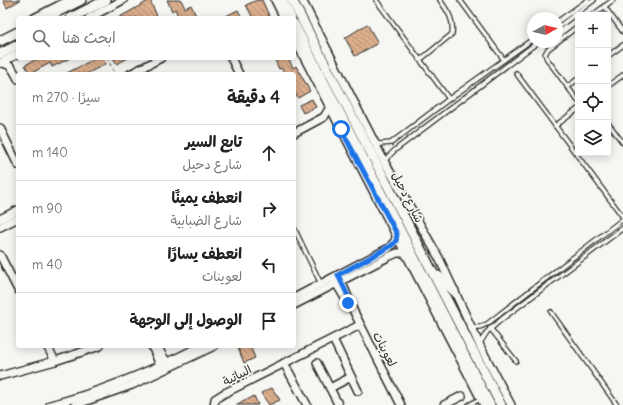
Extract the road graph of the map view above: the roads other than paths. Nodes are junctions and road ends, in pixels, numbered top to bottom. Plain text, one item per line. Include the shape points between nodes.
1 (69, 0) edge
2 (81, 0) edge
3 (106, 0) edge
4 (123, 0) edge
5 (275, 0) edge
6 (282, 0) edge
7 (292, 0) edge
8 (302, 0) edge
9 (376, 0) edge
10 (440, 0) edge
11 (460, 0) edge
12 (588, 0) edge
13 (594, 0) edge
14 (613, 0) edge
15 (604, 6) junction
16 (597, 12) edge
17 (38, 16) edge
18 (49, 16) edge
19 (75, 16) edge
20 (92, 16) edge
21 (287, 16) edge
22 (288, 16) edge
23 (563, 18) edge
24 (563, 23) edge
25 (296, 28) edge
26 (575, 28) edge
27 (623, 32) edge
28 (16, 33) edge
29 (296, 36) edge
30 (1, 40) edge
31 (296, 42) edge
32 (527, 43) edge
33 (623, 45) edge
34 (16, 46) edge
35 (530, 48) edge
36 (0, 54) edge
37 (16, 54) edge
38 (302, 54) junction
39 (611, 54) edge
40 (157, 60) edge
41 (232, 60) edge
42 (420, 60) junction
43 (504, 60) junction
44 (0, 63) edge
45 (13, 69) junction
46 (134, 72) edge
47 (238, 72) edge
48 (516, 72) dead end
49 (16, 75) edge
50 (623, 75) edge
51 (575, 81) edge
52 (611, 84) edge
53 (567, 87) junction
54 (575, 97) edge
55 (331, 98) junction
56 (449, 99) junction
57 (330, 107) junction
58 (575, 111) edge
59 (324, 117) junction
60 (339, 125) junction
61 (555, 126) junction
62 (611, 127) edge
63 (0, 128) edge
64 (296, 132) edge
65 (356, 141) junction
66 (375, 142) junction
67 (391, 143) junction
68 (623, 143) edge
69 (395, 150) junction
70 (16, 161) edge
71 (384, 161) junction
72 (16, 211) edge
73 (623, 218) edge
74 (0, 219) edge
75 (16, 219) edge
76 (0, 227) edge
77 (623, 228) edge
78 (296, 232) edge
79 (397, 234) junction
80 (406, 253) junction
81 (0, 255) edge
82 (432, 269) junction
83 (416, 275) junction
84 (337, 279) junction
85 (321, 284) junction
86 (427, 284) junction
87 (16, 286) edge
88 (454, 291) junction
89 (296, 297) edge
90 (296, 304) edge
91 (551, 312) dead end
92 (496, 317) junction
93 (499, 322) junction
94 (360, 324) junction
95 (487, 324) junction
96 (471, 326) junction
97 (491, 329) junction
98 (331, 339) junction
99 (479, 344) junction
100 (48, 348) edge
101 (94, 348) edge
102 (153, 348) edge
103 (158, 348) edge
104 (197, 348) edge
105 (209, 348) edge
106 (55, 361) junction
107 (516, 361) dead end
108 (284, 363) junction
109 (316, 363) dead end
110 (165, 367) junction
111 (0, 376) edge
112 (351, 377) junction
113 (330, 388) junction
114 (358, 392) dead end
115 (462, 396) dead end
116 (482, 402) edge
117 (338, 404) dead end
118 (50, 405) edge
119 (75, 405) edge
120 (214, 405) edge
121 (307, 405) edge
122 (401, 405) edge
123 (444, 405) edge
124 (469, 405) edge
125 (490, 405) edge
126 (502, 405) edge
127 (511, 405) edge
128 (617, 405) edge

1 - 17 street
2 - 18 main road
3 - 19 main road
4 - 20 street
5 - 21 street
6 - 22 main road
7 - 82 main road, شارع دحيل
8 - 66 street, شارع دحيل
9 - 42 lane
10 - 42 lane via 451,15 452,34
11 - 43 lane
12 - 23 lane
13 - 24 lane
14 - 15 lane
15 - 16 lane
15 - 27 lane
25 - 55 main road, شارع دحيل
26 - 53 lane via 545,51 546,59
28 - 30 main road
29 - 38 main road
31 - 38 street
32 - 43 lane
33 - 39 lane
34 - 36 main road
35 - 69 lane
37 - 44 street
37 - 45 street
38 - 57 street
40 - 46 street
41 - 47 street
42 - 56 lane
43 - 56 lane
44 - 45 street via 7,64
45 - 49 street
48 - 61 lane
50 - 52 lane
51 - 53 lane
53 - 54 lane
55 - 57 main road
55 - 65 main road, شارع دحيل
56 - 67 lane
57 - 59 street
57 - 60 street
58 - 61 lane
59 - 60 street
59 - 64 street
60 - 65 main road
60 - 79 street
61 - 73 lane
62 - 68 lane
63 - 70 street
65 - 86 main road, شارع دحيل
66 - 67 lane
66 - 71 street, شارع دحيل
67 - 69 lane
69 - 71 lane
71 - 88 street, شارع دحيل
72 - 74 street
73 - 92 lane
75 - 76 street
77 - 93 lane
78 - 85 lane
79 - 80 street
79 - 84 street via 396,241 391,246
80 - 83 street
80 - 84 street via 394,254
81 - 87 street
82 - 88 main road
82 - 126 main road, شارع دحيل
83 - 86 main road
83 - 116 street
84 - 85 street
84 - 90 street
84 - 94 street, لعوينات
85 - 89 street
86 - 125 main road, شارع دحيل
88 - 96 street, شارع دحيل
91 - 128 lane
92 - 93 lane
92 - 95 lane
93 - 97 lane
94 - 98 street, البياتية
94 - 122 street, لعوينات
95 - 96 lane via 480,327
95 - 97 lane
96 - 99 street, شارع دحيل
97 - 99 lane
97 - 107 lane
98 - 108 street, البياتية
98 - 112 street
99 - 127 street, شارع دحيل
100 - 106 street
101 - 106 street
102 - 110 street
103 - 110 street
104 - 110 street
105 - 110 street
106 - 111 street
108 - 120 street, البياتية via 218,397
108 - 121 street
109 - 113 street
110 - 118 street
110 - 119 street via 115,392
112 - 113 street
112 - 114 street
113 - 117 street
115 - 123 street
116 - 124 lane

